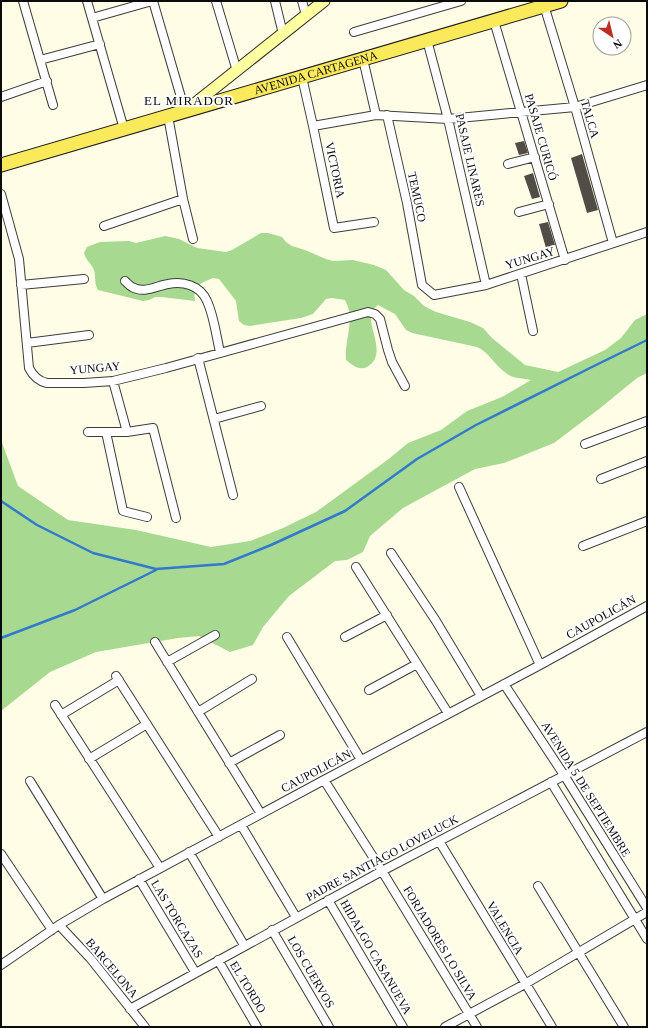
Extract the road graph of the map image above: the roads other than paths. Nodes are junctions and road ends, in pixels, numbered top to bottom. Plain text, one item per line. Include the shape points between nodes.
1 (23, 1) edge
2 (87, 1) edge
3 (152, 1) edge
4 (216, 1) edge
5 (275, 1) edge
6 (302, 1) edge
7 (324, 1) edge
8 (461, 1) edge
9 (561, 1) edge
10 (544, 3) edge
11 (306, 15) junction
12 (92, 18) junction
13 (494, 21) junction
14 (354, 32) dead end
15 (283, 34) junction
16 (427, 40) junction
17 (100, 44) junction
18 (363, 59) junction
19 (40, 60) junction
20 (237, 71) junction
21 (302, 77) junction
22 (47, 81) junction
23 (647, 85) edge
24 (1, 97) edge
25 (53, 105) dead end
26 (575, 107) junction
27 (185, 111) junction
28 (522, 112) junction
29 (376, 115) junction
30 (387, 115) junction
31 (168, 116) junction
32 (448, 119) junction
33 (313, 126) junction
34 (124, 129) junction
35 (535, 157) junction
36 (508, 164) dead end
37 (1, 165) edge
38 (1, 194) edge
39 (184, 200) junction
40 (549, 204) junction
41 (519, 212) dead end
42 (374, 222) dead end
43 (104, 226) dead end
44 (647, 232) edge
45 (193, 239) dead end
46 (613, 243) junction
47 (565, 260) junction
48 (521, 274) junction
49 (84, 279) dead end
50 (125, 281) dead end
51 (21, 285) junction
52 (422, 285) joint
53 (486, 285) junction
54 (533, 331) dead end
55 (89, 335) dead end
56 (27, 342) junction
57 (220, 352) junction
58 (198, 358) junction
59 (113, 381) junction
60 (406, 386) dead end
61 (261, 406) dead end
62 (214, 419) junction
63 (647, 421) edge
64 (88, 432) dead end
65 (106, 432) junction
66 (127, 432) junction
67 (585, 444) dead end
68 (647, 462) edge
69 (601, 479) dead end
70 (459, 488) dead end
71 (233, 495) dead end
72 (147, 517) dead end
73 (176, 518) dead end
74 (647, 521) edge
75 (583, 546) dead end
76 (391, 553) dead end
77 (356, 567) dead end
78 (647, 606) edge
79 (387, 615) junction
80 (215, 635) dead end
81 (288, 637) dead end
82 (345, 637) dead end
83 (154, 642) dead end
84 (167, 662) junction
85 (417, 664) junction
86 (540, 665) junction
87 (252, 679) dead end
88 (504, 684) junction
89 (369, 690) dead end
90 (481, 696) junction
91 (55, 705) dead end
92 (198, 712) junction
93 (448, 713) junction
94 (61, 715) junction
95 (147, 724) junction
96 (647, 732) edge
97 (280, 735) dead end
98 (89, 759) junction
99 (361, 760) junction
100 (229, 763) junction
101 (564, 775) junction
102 (324, 780) junction
103 (30, 782) dead end
104 (551, 782) junction
105 (261, 814) junction
106 (241, 825) junction
107 (219, 837) junction
108 (439, 841) junction
109 (189, 852) junction
110 (1, 854) edge
111 (160, 868) junction
112 (382, 871) junction
113 (139, 879) junction
114 (538, 886) dead end
115 (103, 899) junction
116 (328, 900) junction
117 (647, 908) edge
118 (647, 912) edge
119 (296, 917) junction
120 (635, 920) junction
121 (60, 925) junction
122 (52, 930) junction
123 (272, 930) junction
124 (647, 939) edge
125 (244, 945) junction
126 (578, 953) junction
127 (218, 960) junction
128 (1, 965) edge
129 (195, 972) junction
130 (525, 984) junction
131 (130, 1008) junction
132 (469, 1014) junction
133 (144, 1027) edge
134 (257, 1027) edge
135 (329, 1027) edge
136 (403, 1027) edge
137 (445, 1027) edge
138 (477, 1027) edge
139 (552, 1027) edge
140 (624, 1027) edge

1 - 19 street
2 - 12 street
3 - 12 street
3 - 27 street
4 - 20 street
5 - 15 street
6 - 11 street
7 - 11 street
8 - 14 street
9 - 10 main road, AVENIDA CARTAGENA
10 - 13 main road, AVENIDA CARTAGENA
10 - 26 street, TALCA
11 - 15 street
12 - 17 street
13 - 16 main road, AVENIDA CARTAGENA
13 - 28 street, PASAJE CURICÓ
15 - 20 street
16 - 18 main road, AVENIDA CARTAGENA
16 - 32 street, PASAJE LINARES
17 - 19 street
17 - 34 street
18 - 21 main road, AVENIDA CARTAGENA
18 - 29 street
19 - 22 street
20 - 27 street
21 - 27 main road, AVENIDA CARTAGENA
21 - 33 street, VICTORIA
22 - 24 street
22 - 25 street
23 - 26 street
26 - 28 street
26 - 46 street, TALCA
27 - 31 main road, AVENIDA CARTAGENA
28 - 32 street
28 - 35 street, PASAJE CURICÓ
29 - 30 street
29 - 33 street
30 - 32 street
30 - 52 street, TEMUCO
31 - 34 main road, AVENIDA CARTAGENA
31 - 39 street
32 - 53 street, PASAJE LINARES
33 - 42 street, VICTORIA via 334,228
34 - 37 main road, AVENIDA CARTAGENA
35 - 36 street
35 - 40 street, PASAJE CURICÓ
38 - 51 street, YUNGAY via 19,259
39 - 43 street
39 - 45 street
40 - 41 street
40 - 47 street, PASAJE CURICÓ
44 - 46 street, YUNGAY
46 - 47 street, YUNGAY
47 - 48 street, YUNGAY
48 - 53 street, YUNGAY
48 - 54 street
49 - 51 street
50 - 57 street via 140,290 167,284 193,285 207,300
51 - 56 street, YUNGAY
52 - 53 street, YUNGAY via 434,295
55 - 56 street
56 - 59 street, YUNGAY via 29,368 42,382
57 - 58 street, YUNGAY
57 - 60 street, YUNGAY via 372,312 380,318 390,356
58 - 59 street, YUNGAY
58 - 62 street
59 - 66 street
61 - 62 street
62 - 71 street
63 - 67 street
64 - 65 street
65 - 66 street
65 - 72 street via 123,510
66 - 73 street via 154,428
68 - 69 street
70 - 86 street
74 - 75 street
76 - 90 street
77 - 79 street
78 - 86 street, CAUPOLICÁN
79 - 82 street
79 - 85 street
80 - 84 street
81 - 99 street
83 - 84 street
84 - 92 street
85 - 89 street
85 - 93 street
86 - 88 street, CAUPOLICÁN
87 - 92 street
88 - 90 street, CAUPOLICÁN
88 - 101 street, AVENIDA 5 DE SEPTIEMBRE
90 - 93 street, CAUPOLICÁN
91 - 94 street
92 - 100 street
93 - 99 street, CAUPOLICÁN
94 - 95 street via 118,678
94 - 98 street
95 - 98 street
95 - 107 street
96 - 101 street, PADRE SANTIAGO LOVELUCK
97 - 100 street
98 - 111 street
99 - 102 street, CAUPOLICÁN
100 - 105 street
101 - 104 street, PADRE SANTIAGO LOVELUCK
101 - 117 street, AVENIDA 5 DE SEPTIEMBRE
102 - 105 street, CAUPOLICÁN
102 - 112 street, FORJADORES LO SILVA
103 - 115 street
104 - 108 street, PADRE SANTIAGO LOVELUCK
104 - 120 street
105 - 106 street, CAUPOLICÁN
106 - 107 street, CAUPOLICÁN
106 - 119 street
107 - 109 street, CAUPOLICÁN
108 - 112 street, PADRE SANTIAGO LOVELUCK
108 - 130 street, VALENCIA
109 - 111 street, CAUPOLICÁN
109 - 125 street
110 - 122 street
111 - 113 street, CAUPOLICÁN
112 - 116 street, PADRE SANTIAGO LOVELUCK
112 - 132 street, FORJADORES LO SILVA
113 - 115 street, CAUPOLICÁN
113 - 129 street, LAS TORCAZAS
114 - 126 street
115 - 121 street, CAUPOLICÁN
116 - 119 street, PADRE SANTIAGO LOVELUCK
116 - 136 street, HIDALGO CASANUEVA
118 - 120 street
119 - 123 street, PADRE SANTIAGO LOVELUCK
120 - 124 street
120 - 126 street
121 - 122 street, CAUPOLICÁN
121 - 131 street, BARCELONA
122 - 128 street, CAUPOLICÁN
123 - 125 street, PADRE SANTIAGO LOVELUCK
123 - 135 street, LOS CUERVOS
125 - 127 street, PADRE SANTIAGO LOVELUCK
126 - 130 street
126 - 140 street
127 - 129 street, PADRE SANTIAGO LOVELUCK
127 - 134 street, EL TORDO
129 - 131 street, PADRE SANTIAGO LOVELUCK
130 - 132 street
130 - 139 street, VALENCIA
131 - 133 street, BARCELONA
132 - 137 street
132 - 138 street, FORJADORES LO SILVA

